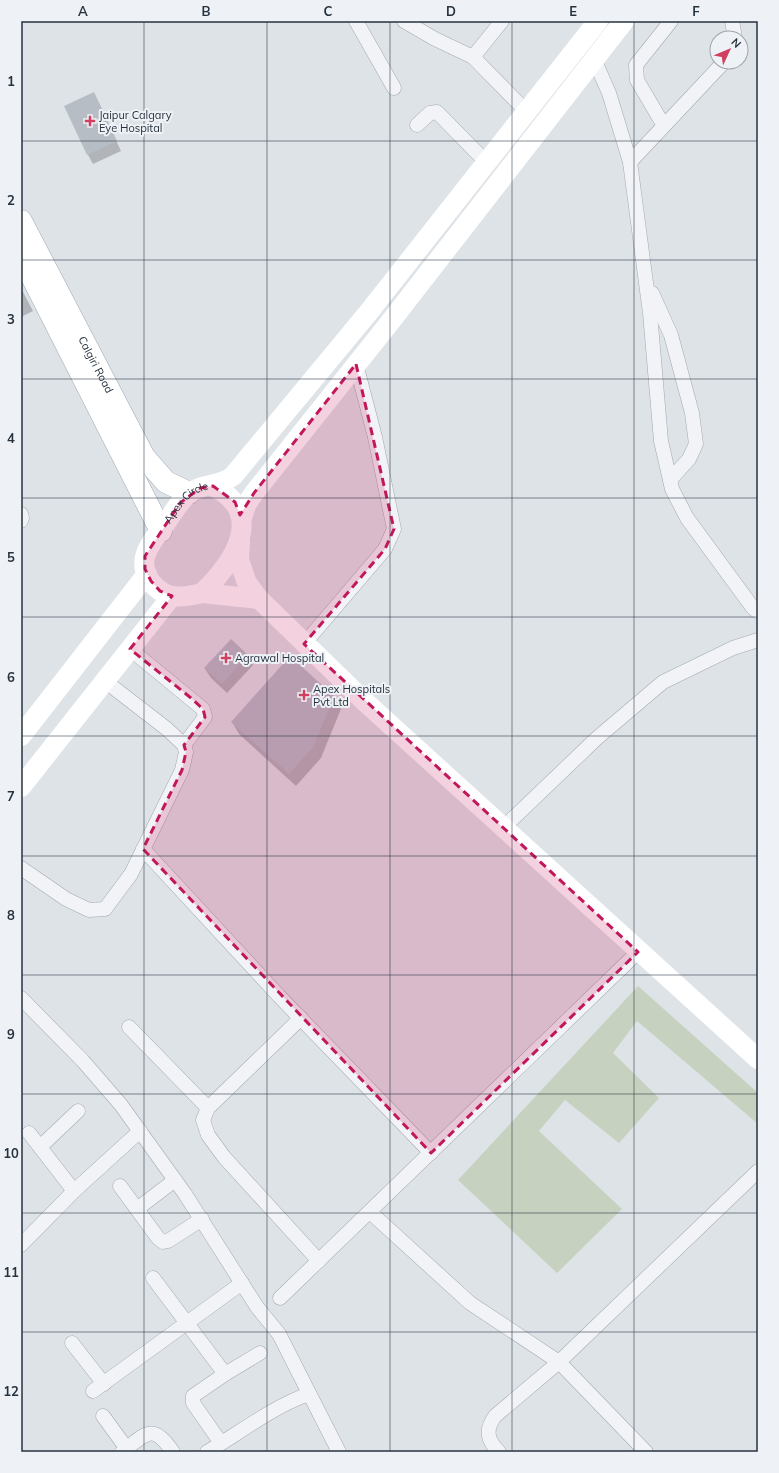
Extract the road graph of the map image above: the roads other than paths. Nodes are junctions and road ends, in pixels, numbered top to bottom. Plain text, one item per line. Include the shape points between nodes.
1 (356, 21) edge
2 (404, 21) edge
3 (502, 21) edge
4 (598, 21) edge
5 (624, 21) edge
6 (671, 21) edge
7 (473, 57) junction
8 (594, 59) junction
9 (716, 70) edge
10 (394, 88) dead end
11 (527, 112) junction
12 (417, 125) dead end
13 (664, 126) junction
14 (630, 162) junction
15 (487, 163) junction
16 (22, 223) edge
17 (21, 256) edge
18 (646, 280) junction
19 (356, 364) junction
20 (670, 480) junction
21 (213, 486) junction
22 (189, 493) junction
23 (21, 514) edge
24 (242, 518) junction
25 (21, 521) edge
26 (161, 531) junction
27 (240, 542) junction
28 (147, 574) junction
29 (202, 593) junction
30 (172, 596) junction
31 (259, 599) junction
32 (758, 612) edge
33 (758, 640) edge
34 (304, 644) junction
35 (130, 649) junction
36 (105, 681) junction
37 (21, 736) edge
38 (184, 745) junction
39 (21, 787) edge
40 (503, 828) junction
41 (143, 849) junction
42 (21, 868) edge
43 (638, 952) junction
44 (22, 1003) edge
45 (301, 1018) junction
46 (129, 1027) dead end
47 (758, 1059) edge
48 (208, 1108) junction
49 (78, 1112) dead end
50 (140, 1131) junction
51 (29, 1133) dead end
52 (40, 1146) junction
53 (431, 1153) junction
54 (758, 1171) edge
55 (175, 1180) junction
56 (120, 1186) dead end
57 (74, 1191) junction
58 (137, 1209) junction
59 (370, 1212) junction
60 (202, 1219) junction
61 (21, 1245) edge
62 (319, 1261) junction
63 (153, 1278) dead end
64 (242, 1283) junction
65 (280, 1298) dead end
66 (186, 1324) junction
67 (72, 1343) dead end
68 (260, 1353) dead end
69 (559, 1362) junction
70 (225, 1374) junction
71 (309, 1394) junction
72 (103, 1416) dead end
73 (221, 1443) junction
74 (124, 1450) edge
75 (173, 1452) edge
76 (207, 1452) edge
77 (339, 1452) edge
78 (499, 1452) edge
79 (646, 1452) edge

1 - 10 street
2 - 7 street
3 - 7 street
4 - 11 main road
5 - 8 main road
6 - 13 street via 636,65 637,80
7 - 11 street
8 - 14 street via 609,93
8 - 19 main road
9 - 13 street
11 - 15 main road
12 - 15 street via 430,113 437,112
13 - 14 street
14 - 18 street
15 - 21 main road via 368,313 233,476
16 - 22 main road, Calgiri Road via 144,457 166,482
17 - 26 main road, Calgiri Road
18 - 20 street via 661,441
18 - 20 street via 671,335 692,413 696,444 689,459
19 - 24 main road via 254,493 246,505
19 - 34 street via 375,437 394,530 385,549
20 - 32 street via 672,490 687,518
21 - 22 main road, Apex Circle
21 - 24 main road, Apex Circle via 225,492 235,502
22 - 26 main road, Apex Circle
23 - 25 street
24 - 27 main road
26 - 28 main road, Apex Circle via 145,556
27 - 29 main road via 224,569
27 - 31 main road via 239,560 242,571
28 - 30 main road via 160,591
28 - 37 main road
29 - 30 main road
29 - 31 main road
30 - 35 main road
31 - 34 main road
33 - 40 street via 733,648 663,682 597,738
34 - 40 main road
35 - 36 main road
35 - 38 street via 203,709 205,717
36 - 38 street
36 - 39 main road
38 - 41 street via 186,752 182,770
40 - 43 main road
41 - 42 street via 131,874 105,909 90,910 66,899
41 - 45 street
43 - 47 main road
43 - 53 street
44 - 50 street via 83,1061
45 - 48 street
45 - 53 street
46 - 48 street
48 - 62 street via 203,1120 208,1135 224,1158
49 - 52 street
50 - 55 street
50 - 57 street
51 - 52 street
52 - 57 street
53 - 59 street
54 - 69 street
55 - 58 street
55 - 60 street
56 - 58 street
57 - 61 street
58 - 60 street via 163,1242
59 - 62 street
59 - 69 street via 470,1303
60 - 64 street
62 - 65 street
63 - 66 street
64 - 66 street
64 - 71 street via 257,1307 280,1334
66 - 67 street via 98,1387
66 - 70 street
68 - 70 street
69 - 78 street via 495,1416 489,1424 488,1434
69 - 79 street
70 - 73 street via 198,1392 192,1400
71 - 73 street via 283,1404
71 - 77 street
72 - 74 street
73 - 76 street
74 - 75 street via 145,1434 154,1433 162,1436

